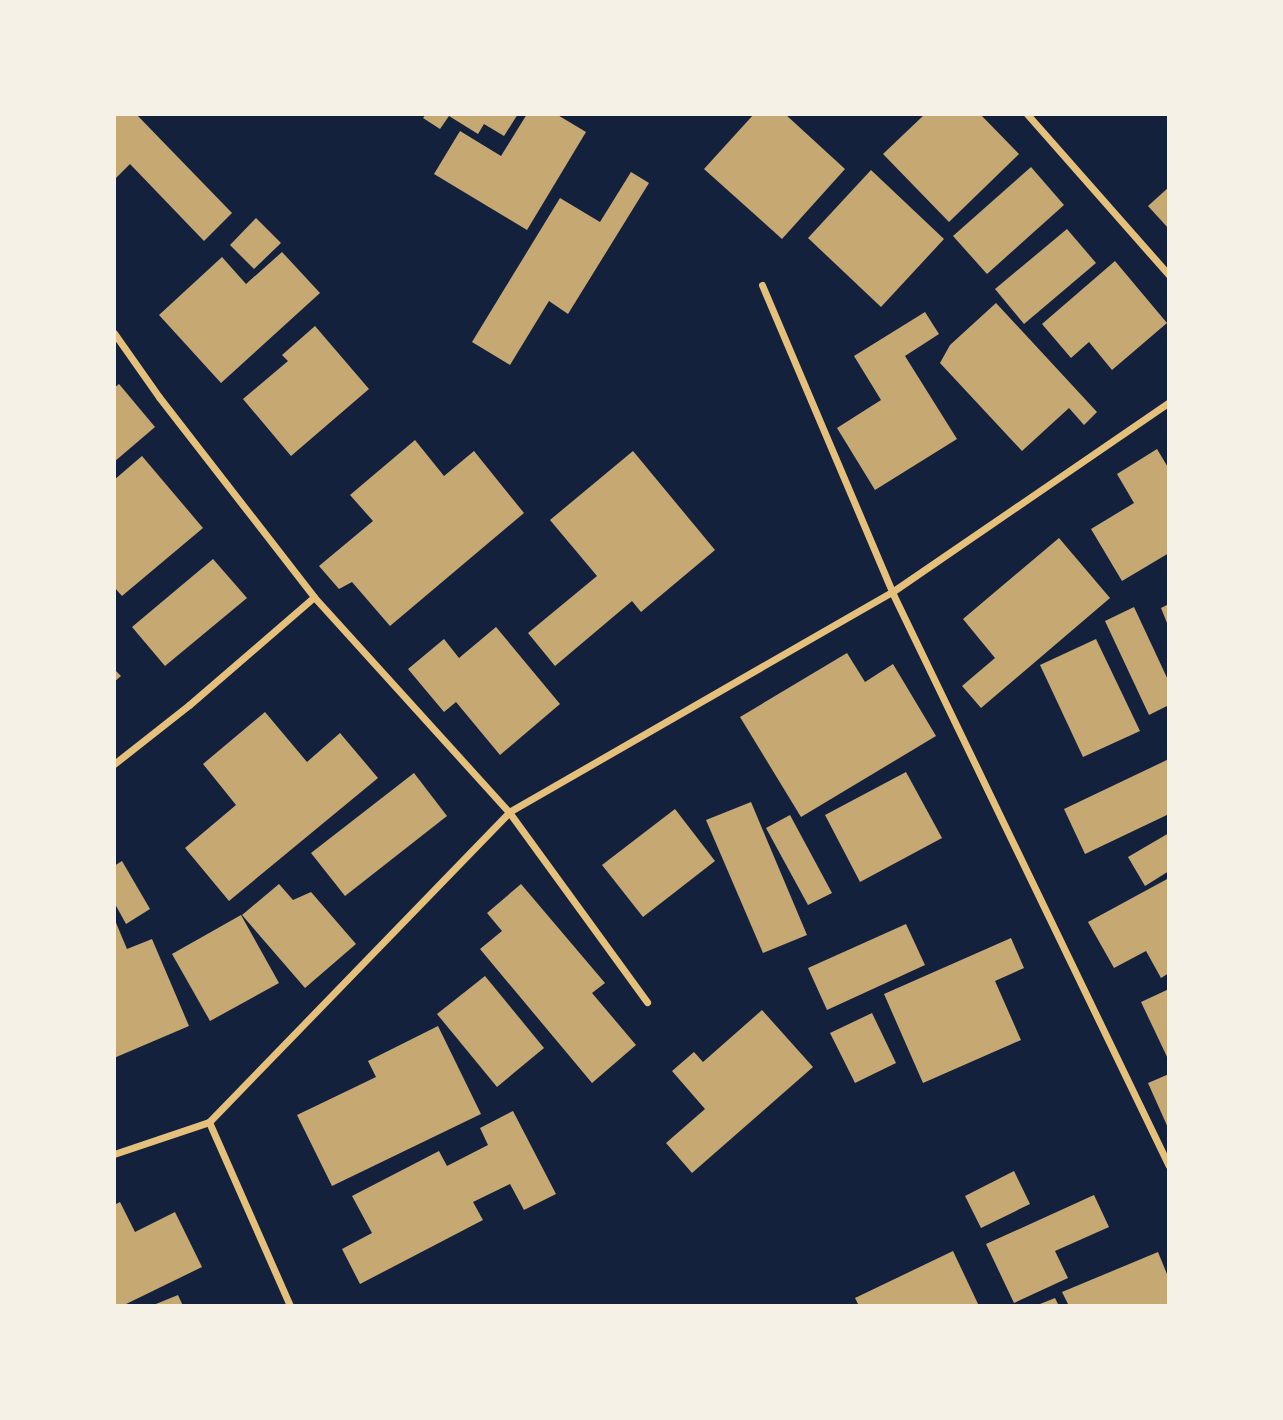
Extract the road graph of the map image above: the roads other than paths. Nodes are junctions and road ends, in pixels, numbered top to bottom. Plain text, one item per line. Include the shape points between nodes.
1 (1027, 114) edge
2 (1169, 275) edge
3 (762, 285) dead end
4 (114, 333) edge
5 (1169, 402) edge
6 (892, 592) junction
7 (314, 597) junction
8 (114, 764) edge
9 (509, 812) junction
10 (647, 1002) dead end
11 (209, 1122) junction
12 (114, 1154) edge
13 (1169, 1166) edge
14 (290, 1306) edge

1 - 2 street
3 - 6 street
4 - 7 street
5 - 6 street
6 - 9 street
6 - 13 street
7 - 8 street
7 - 9 street
9 - 10 street
9 - 11 street
11 - 12 street
11 - 14 street

